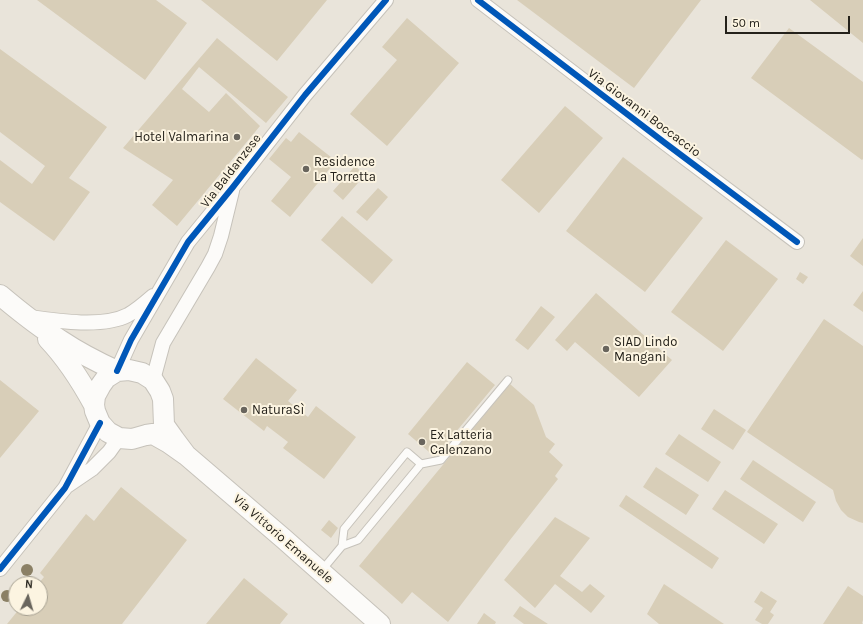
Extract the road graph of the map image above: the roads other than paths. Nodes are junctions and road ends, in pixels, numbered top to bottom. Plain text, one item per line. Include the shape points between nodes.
1 (386, 0) edge
2 (478, 0) edge
3 (233, 187) junction
4 (797, 242) dead end
5 (162, 288) junction
6 (0, 295) edge
7 (28, 317) junction
8 (117, 372) junction
9 (153, 380) junction
10 (508, 380) dead end
11 (163, 408) junction
12 (97, 414) junction
13 (146, 435) junction
14 (119, 438) junction
15 (186, 454) junction
16 (421, 464) junction
17 (65, 488) junction
18 (342, 546) junction
19 (0, 569) edge
20 (320, 571) junction
21 (380, 624) edge

1 - 3 street, Via Baldanzese via 305,94
2 - 4 street, Via Giovanni Boccaccio
3 - 5 street, Via Baldanzese via 188,242
3 - 9 street, Via Baldanzese via 222,236 215,254 163,343
5 - 7 street, Via Baldanzese via 127,316 109,321 61,322
5 - 8 street, Via Baldanzese via 131,340
6 - 7 main road
7 - 8 main road via 58,340
7 - 12 main road via 74,370
8 - 9 main road via 129,370 142,373
8 - 12 main road via 106,378 95,396
9 - 11 main road, Via Vittorio Emanuele via 163,399
10 - 16 lane via 441,460
11 - 13 main road via 156,426
11 - 15 main road, Via Vittorio Emanuele via 164,425
12 - 14 main road via 108,432
12 - 17 street
13 - 14 main road, Via Vittorio Emanuele via 132,439
13 - 15 main road, Via Vittorio Emanuele via 153,434
14 - 17 street via 92,469
15 - 20 main road, Via Vittorio Emanuele
16 - 18 lane via 358,540
16 - 18 lane via 406,452 344,529
17 - 19 street
18 - 20 lane
20 - 21 main road, Via Vittorio Emanuele

